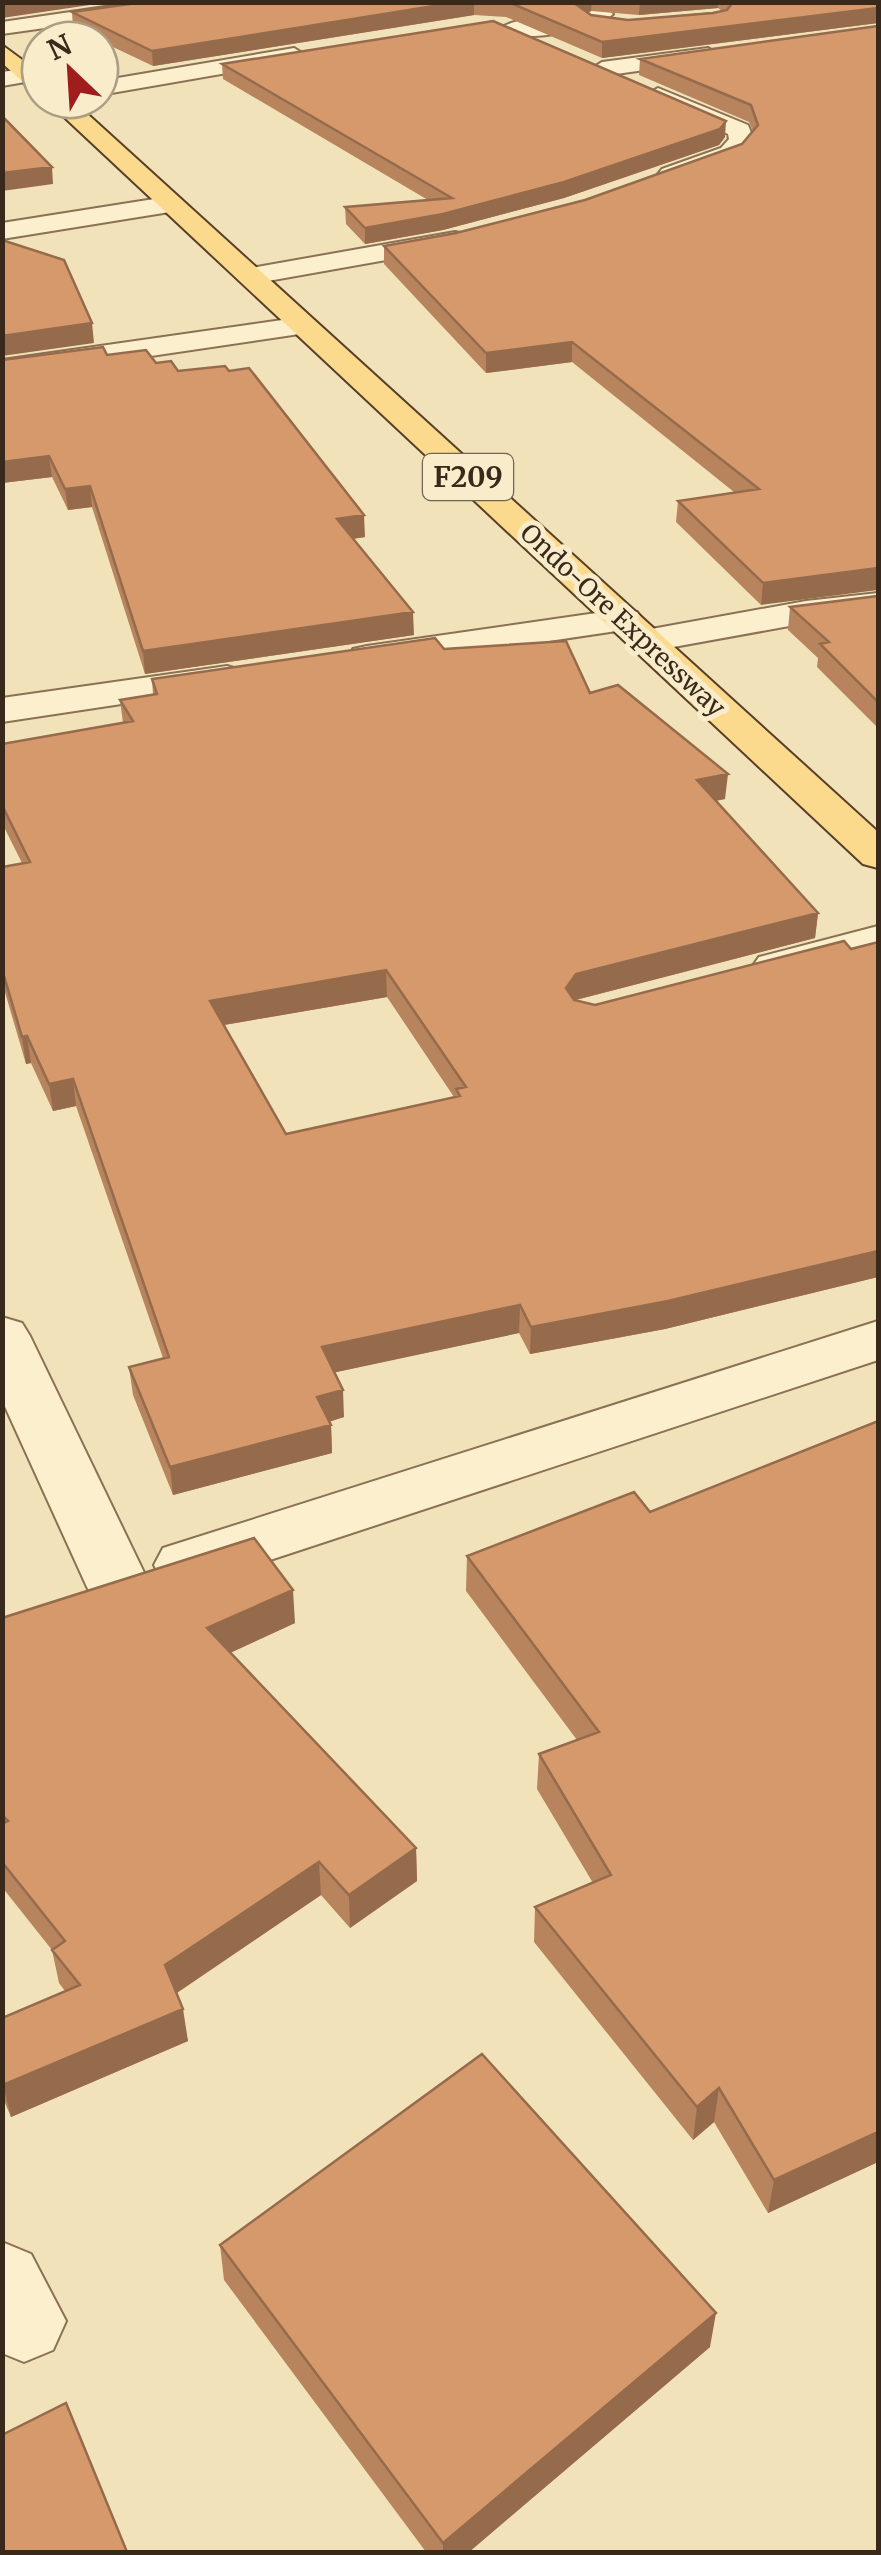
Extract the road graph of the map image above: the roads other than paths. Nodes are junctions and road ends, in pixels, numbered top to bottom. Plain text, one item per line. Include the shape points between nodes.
1 (187, 2) edge
2 (586, 12) edge
3 (623, 24) edge
4 (2, 28) edge
5 (740, 51) edge
6 (317, 52) edge
7 (583, 61) junction
8 (120, 85) edge
9 (705, 92) edge
10 (666, 98) junction
11 (80, 120) edge
12 (644, 184) edge
13 (173, 204) junction
14 (2, 231) edge
15 (482, 232) edge
16 (251, 276) junction
17 (303, 326) junction
18 (2, 369) edge
19 (878, 604) edge
20 (635, 630) junction
21 (332, 662) edge
22 (255, 674) edge
23 (2, 710) edge
24 (878, 855) edge
25 (878, 940) edge
26 (726, 979) edge
27 (2, 1336) edge
28 (878, 1340) edge

1 - 4 street
2 - 3 street
2 - 7 street via 498,27
5 - 7 street
6 - 8 street
7 - 10 street
9 - 10 street
10 - 12 street via 739,130 742,140 730,152
11 - 13 main road, Ondo-Ore Expressway / F209
13 - 14 street
13 - 16 main road, Ondo-Ore Expressway / F209
15 - 16 street
16 - 17 main road, Ondo-Ore Expressway / F209
17 - 18 street
17 - 20 main road, Ondo-Ore Expressway / F209
19 - 20 street
20 - 21 street
20 - 24 main road, Ondo-Ore Expressway / F209
22 - 23 street
25 - 26 street
27 - 28 street via 94,1595

